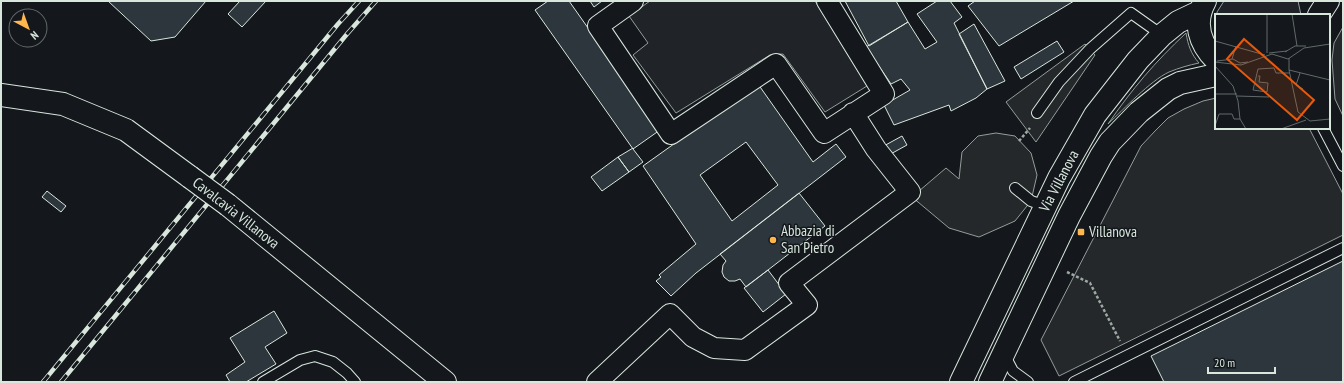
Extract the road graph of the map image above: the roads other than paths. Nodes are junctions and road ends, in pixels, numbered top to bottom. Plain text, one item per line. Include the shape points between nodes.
1 (633, 1) edge
2 (827, 1) edge
3 (1314, 1) edge
4 (1328, 1) edge
5 (1202, 7) edge
6 (1316, 14) edge
7 (1320, 14) edge
8 (1162, 35) junction
9 (1215, 59) edge
10 (1215, 75) edge
11 (1, 95) edge
12 (853, 113) junction
13 (1037, 113) dead end
14 (1324, 129) edge
15 (1343, 166) edge
16 (1015, 188) dead end
17 (1045, 206) junction
18 (1343, 248) edge
19 (1004, 352) junction
20 (263, 382) edge
21 (355, 382) edge
22 (446, 382) edge
23 (597, 382) edge
24 (961, 382) edge
25 (990, 382) edge
26 (1028, 382) edge
27 (1074, 382) edge

1 - 12 street via 598,26 670,134 776,64 824,133
2 - 12 street via 884,94
3 - 6 main road
4 - 7 main road
5 - 8 main road, Via Villanova
5 - 9 main road via 1198,25 1202,41
8 - 13 lane via 1131,13 1090,49 1059,82
8 - 17 main road, Via Villanova via 1138,60 1095,115
10 - 19 main road, Via Villanova via 1180,83 1168,89 1139,112 1110,142 1069,216
11 - 22 main road, Cavalcavia Villanova, bridge via 63,104 126,130 228,205
12 - 23 street via 876,149 910,192 789,283 807,305 745,350 714,348 693,337 670,314
14 - 15 lane
16 - 17 lane via 1031,201
17 - 24 main road, Via Villanova
18 - 27 lane
19 - 25 main road, Via Villanova
19 - 26 lane via 1013,371
20 - 21 lane via 300,360 315,356 333,362

